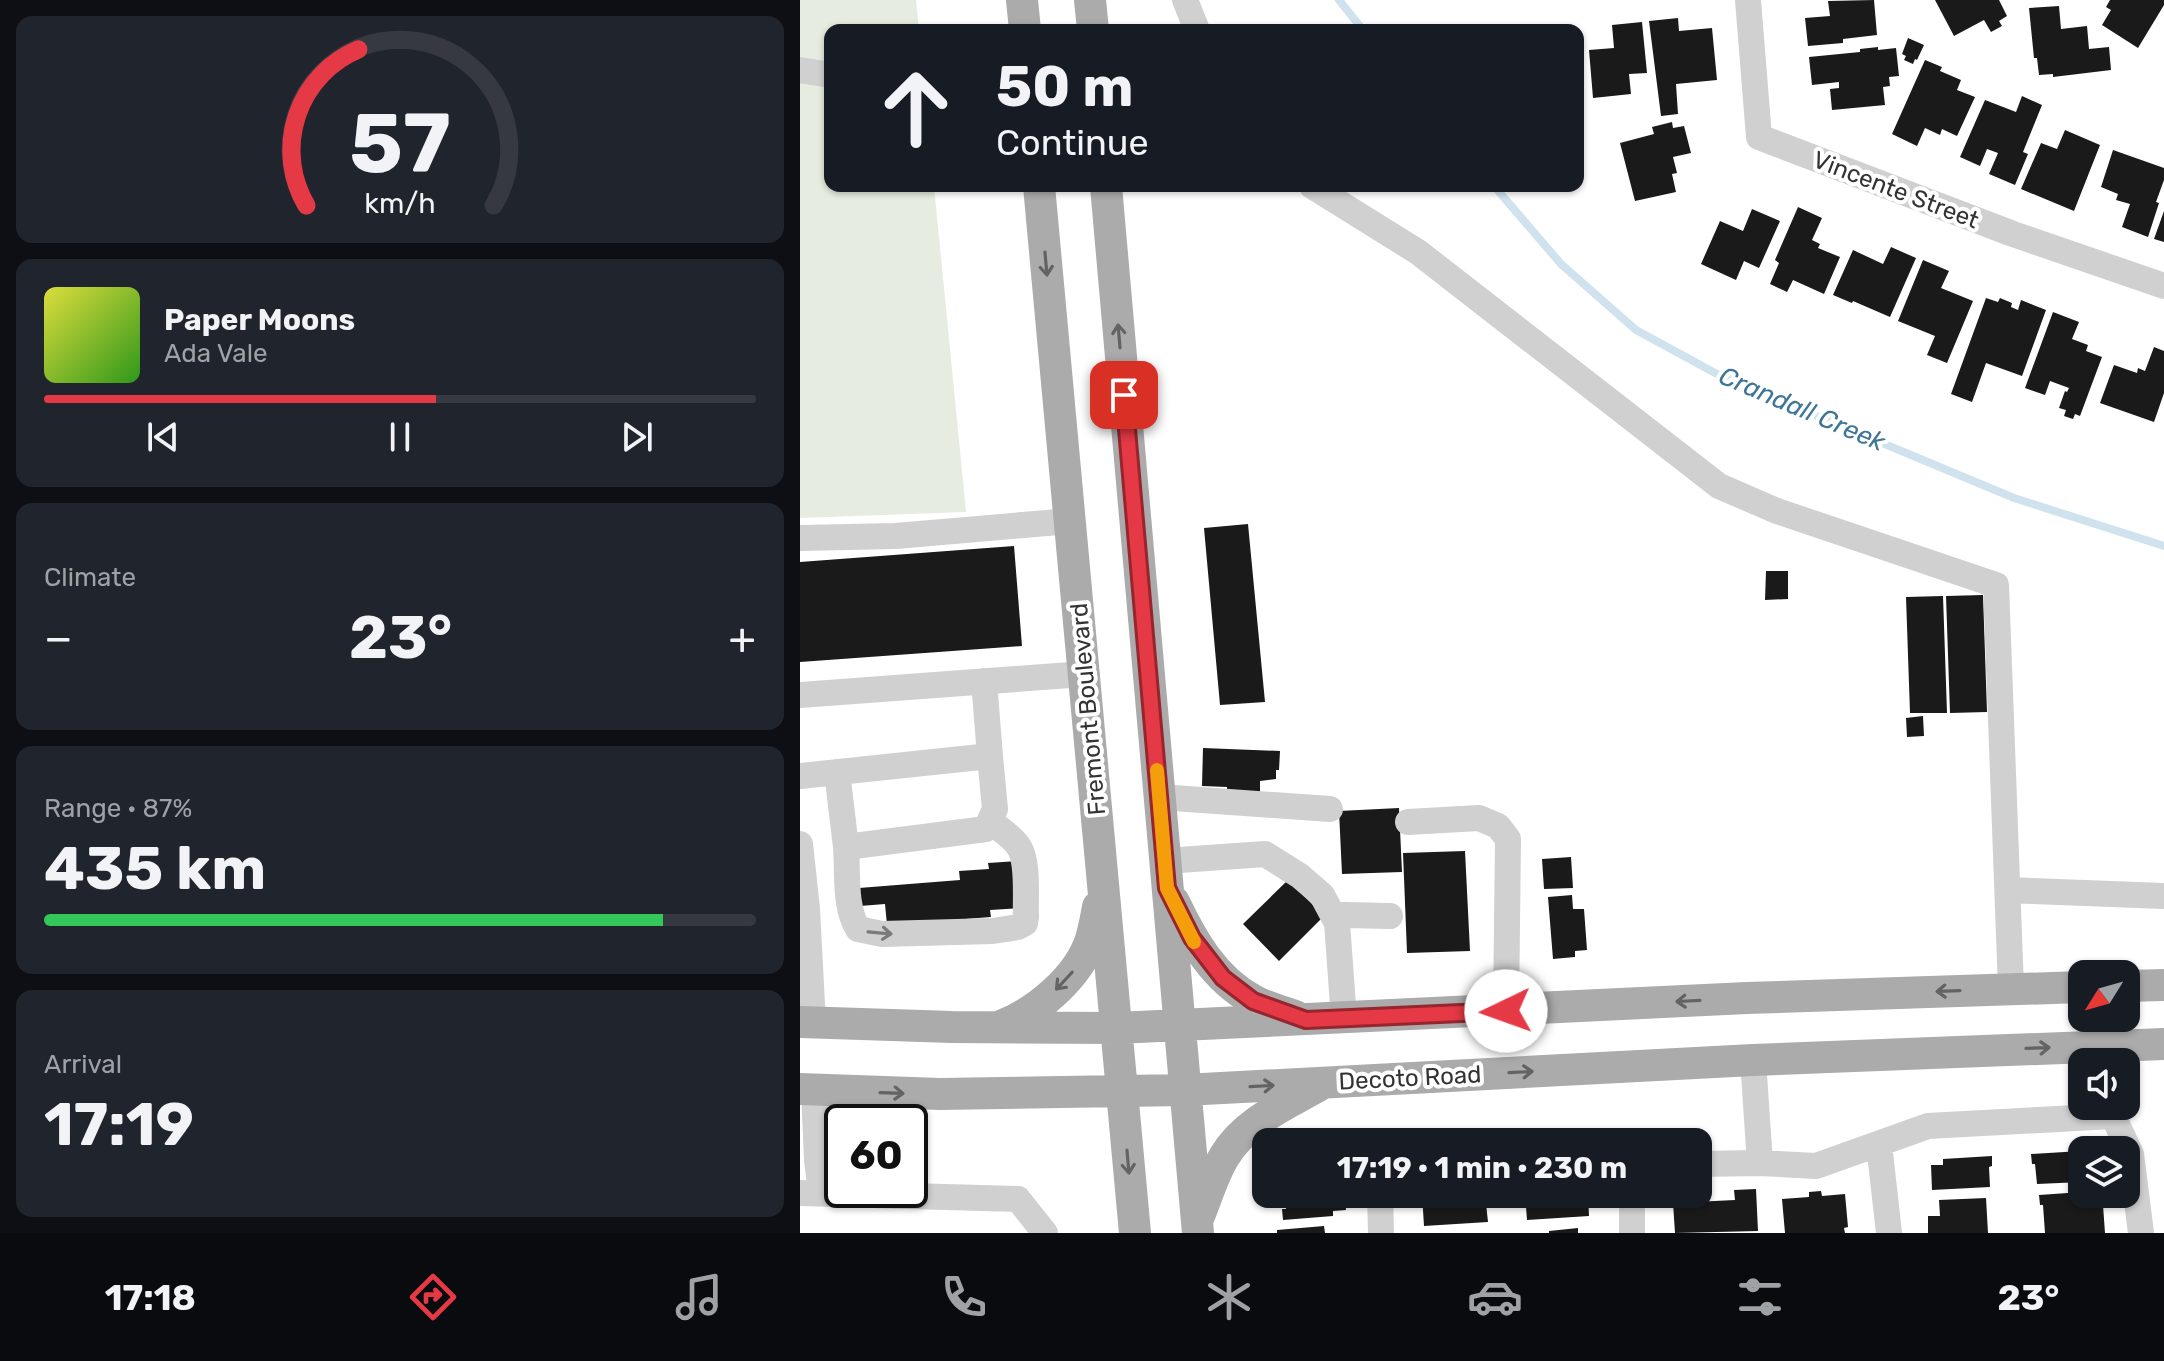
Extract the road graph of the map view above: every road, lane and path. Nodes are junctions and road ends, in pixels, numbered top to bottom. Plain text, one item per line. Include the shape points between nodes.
1 (1022, 0) edge
2 (1090, 0) edge
3 (1185, 0) edge
4 (1748, 0) edge
5 (1024, 24) edge
6 (1092, 24) edge
7 (1195, 24) edge
8 (800, 70) edge
9 (824, 74) edge
10 (1040, 192) edge
11 (1107, 192) edge
12 (1322, 192) edge
13 (2164, 286) edge
14 (1070, 521) junction
15 (800, 538) edge
16 (1084, 674) junction
17 (984, 681) junction
18 (800, 695) edge
19 (990, 756) junction
20 (837, 772) junction
21 (800, 776) edge
22 (1159, 797) junction
23 (1330, 809) dead end
24 (990, 821) junction
25 (1408, 822) dead end
26 (800, 844) edge
27 (846, 847) junction
28 (1166, 875) junction
29 (1104, 885) junction
30 (2008, 890) junction
31 (2164, 896) edge
32 (803, 910) edge
33 (1390, 916) dead end
34 (1337, 923) junction
35 (2164, 985) edge
36 (2140, 986) edge
37 (2068, 987) edge
38 (2011, 989) junction
39 (1506, 1011) junction
40 (1344, 1019) junction
41 (1306, 1020) junction
42 (806, 1023) edge
43 (1178, 1026) junction
44 (996, 1028) junction
45 (1117, 1028) junction
46 (2164, 1044) edge
47 (1753, 1060) junction
48 (1324, 1082) junction
49 (807, 1089) edge
50 (1121, 1090) junction
51 (1184, 1090) junction
52 (1879, 1144) junction
53 (1760, 1163) junction
54 (1712, 1164) edge
55 (810, 1193) edge
56 (1380, 1208) edge
57 (1632, 1208) edge
58 (1197, 1228) edge
59 (1045, 1233) edge
60 (1135, 1233) edge
61 (1381, 1233) edge
62 (1632, 1233) edge
63 (1889, 1233) edge
64 (2141, 1233) edge

1 - 5 main road
2 - 6 main road
3 - 7 street
4 - 13 street, Vincente Street via 1759,137
8 - 9 street
10 -> 14 main road, Fremont Boulevard
22 -> 11 main road
12 - 30 street via 1418,252 1719,486 1777,511 1996,585
14 - 15 street via 896,536
14 - 16 main road, Fremont Boulevard
16 - 17 street
16 - 29 main road, Fremont Boulevard
17 - 18 street
17 - 19 street
19 - 20 street
19 - 24 street via 995,809
20 - 21 street
20 - 27 street
22 - 23 street
22 - 28 main road
24 - 27 street via 986,829
27 -> 24 street via 850,905 858,929 882,934 1018,927 1026,917 1021,850
25 - 39 street via 1479,818 1498,826 1508,839
26 - 32 street
28 - 34 street via 1265,854 1322,895
28 - 41 main road via 1192,938 1223,978 1253,1001
28 - 43 main road
29 -> 44 main road via 1091,941 1075,969 1038,1007
29 - 45 main road, Fremont Boulevard
30 - 31 street
30 - 38 street
32 - 42 street
33 - 34 street via 1344,915
34 - 40 street
35 - 36 main road
37 - 38 main road
38 -> 39 main road
39 - 40 main road
40 - 41 main road
41 - 43 main road
42 - 44 main road
43 - 45 main road
43 - 51 main road
44 - 45 main road
45 - 50 main road, Fremont Boulevard
47 -> 46 main road, Decoto Road
48 -> 47 main road, Decoto Road
47 - 53 street
51 -> 48 main road, Decoto Road
48 - 58 main road via 1235,1141 1223,1157
49 -> 50 main road, Decoto Road via 940,1094
49 - 55 street via 817,1160
50 - 51 main road, Decoto Road
50 -> 60 main road, Fremont Boulevard
51 - 58 main road
52 - 53 street via 1816,1166
52 - 63 street
52 - 64 street via 1928,1126 2113,1116 2131,1154
53 - 54 street
55 - 59 street via 1018,1199
56 - 61 street
57 - 62 street

